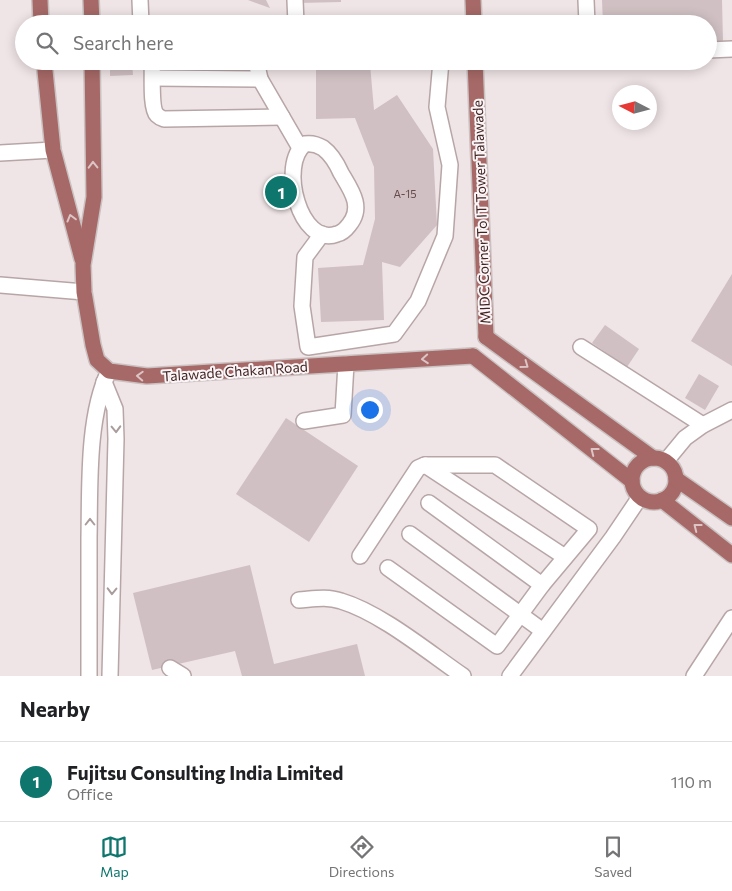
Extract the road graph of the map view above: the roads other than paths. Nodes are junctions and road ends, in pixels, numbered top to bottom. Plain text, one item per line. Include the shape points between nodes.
1 (40, 0) edge
2 (91, 0) edge
3 (140, 0) edge
4 (296, 0) edge
5 (473, 0) edge
6 (586, 0) edge
7 (41, 15) edge
8 (92, 15) edge
9 (141, 15) edge
10 (296, 15) edge
11 (474, 15) edge
12 (587, 15) edge
13 (717, 50) edge
14 (732, 50) edge
15 (45, 70) edge
16 (92, 70) edge
17 (153, 70) edge
18 (258, 70) edge
19 (439, 70) edge
20 (475, 70) edge
21 (153, 78) junction
22 (260, 79) junction
23 (282, 117) junction
24 (300, 148) junction
25 (53, 150) junction
26 (0, 153) edge
27 (322, 234) junction
28 (83, 265) junction
29 (0, 285) edge
30 (84, 292) junction
31 (486, 336) junction
32 (581, 346) dead end
33 (473, 356) junction
34 (346, 364) junction
35 (107, 377) junction
36 (732, 410) edge
37 (304, 421) dead end
38 (703, 425) junction
39 (659, 460) junction
40 (425, 465) junction
41 (676, 479) junction
42 (632, 481) junction
43 (640, 497) junction
44 (662, 500) junction
45 (429, 503) dead end
46 (732, 518) edge
47 (410, 534) dead end
48 (732, 554) edge
49 (360, 556) dead end
50 (565, 557) junction
51 (388, 568) dead end
52 (542, 585) junction
53 (299, 600) dead end
54 (521, 615) junction
55 (732, 618) edge
56 (543, 631) junction
57 (727, 639) edge
58 (456, 674) edge
59 (89, 676) edge
60 (110, 676) edge
61 (510, 676) edge
62 (694, 676) edge

1 - 7 main road
2 - 8 main road
3 - 9 lane
4 - 10 lane
5 - 11 main road
6 - 12 lane
13 - 14 lane
15 - 25 main road
28 -> 16 main road via 94,197
17 - 21 lane
18 - 22 lane
19 - 27 lane via 437,107 450,165 445,236 418,301 394,334 308,347 302,306 305,257
20 - 31 main road, MIDC Corner To IT Tower Talawade
21 - 22 lane
21 - 23 lane via 155,113 164,119
22 - 23 lane
23 - 24 lane
24 - 27 lane via 292,185 295,198 314,231
24 - 27 lane via 309,144 325,150 354,195 356,210 348,227 340,234
25 - 26 lane
28 -> 25 main road
28 - 30 main road
29 - 30 lane
30 - 35 main road via 97,360
31 - 33 main road
31 -> 39 main road, MIDC Corner To IT Tower Talawade
32 - 38 lane
33 -> 34 main road, Talawade Chakan Road
42 -> 33 main road
34 -> 35 main road, Talawade Chakan Road
34 - 37 lane via 343,415
59 -> 35 lane via 90,486 96,408
35 -> 60 lane via 115,409 116,439
36 - 38 lane
38 - 39 lane
39 - 41 main road via 674,472
39 - 42 main road via 646,460 636,468
40 - 49 lane via 418,468
40 - 50 lane
40 - 50 lane via 495,465 589,529
41 - 44 main road via 672,493
41 - 46 main road
42 - 43 main road
43 - 44 main road via 651,502
43 - 56 lane
48 -> 44 main road
45 - 52 lane
47 - 54 lane
50 - 52 lane
51 - 54 lane via 497,646
52 - 54 lane
53 - 58 lane via 323,597 364,610
54 - 56 lane
55 - 57 lane
56 - 61 lane
57 - 62 lane

